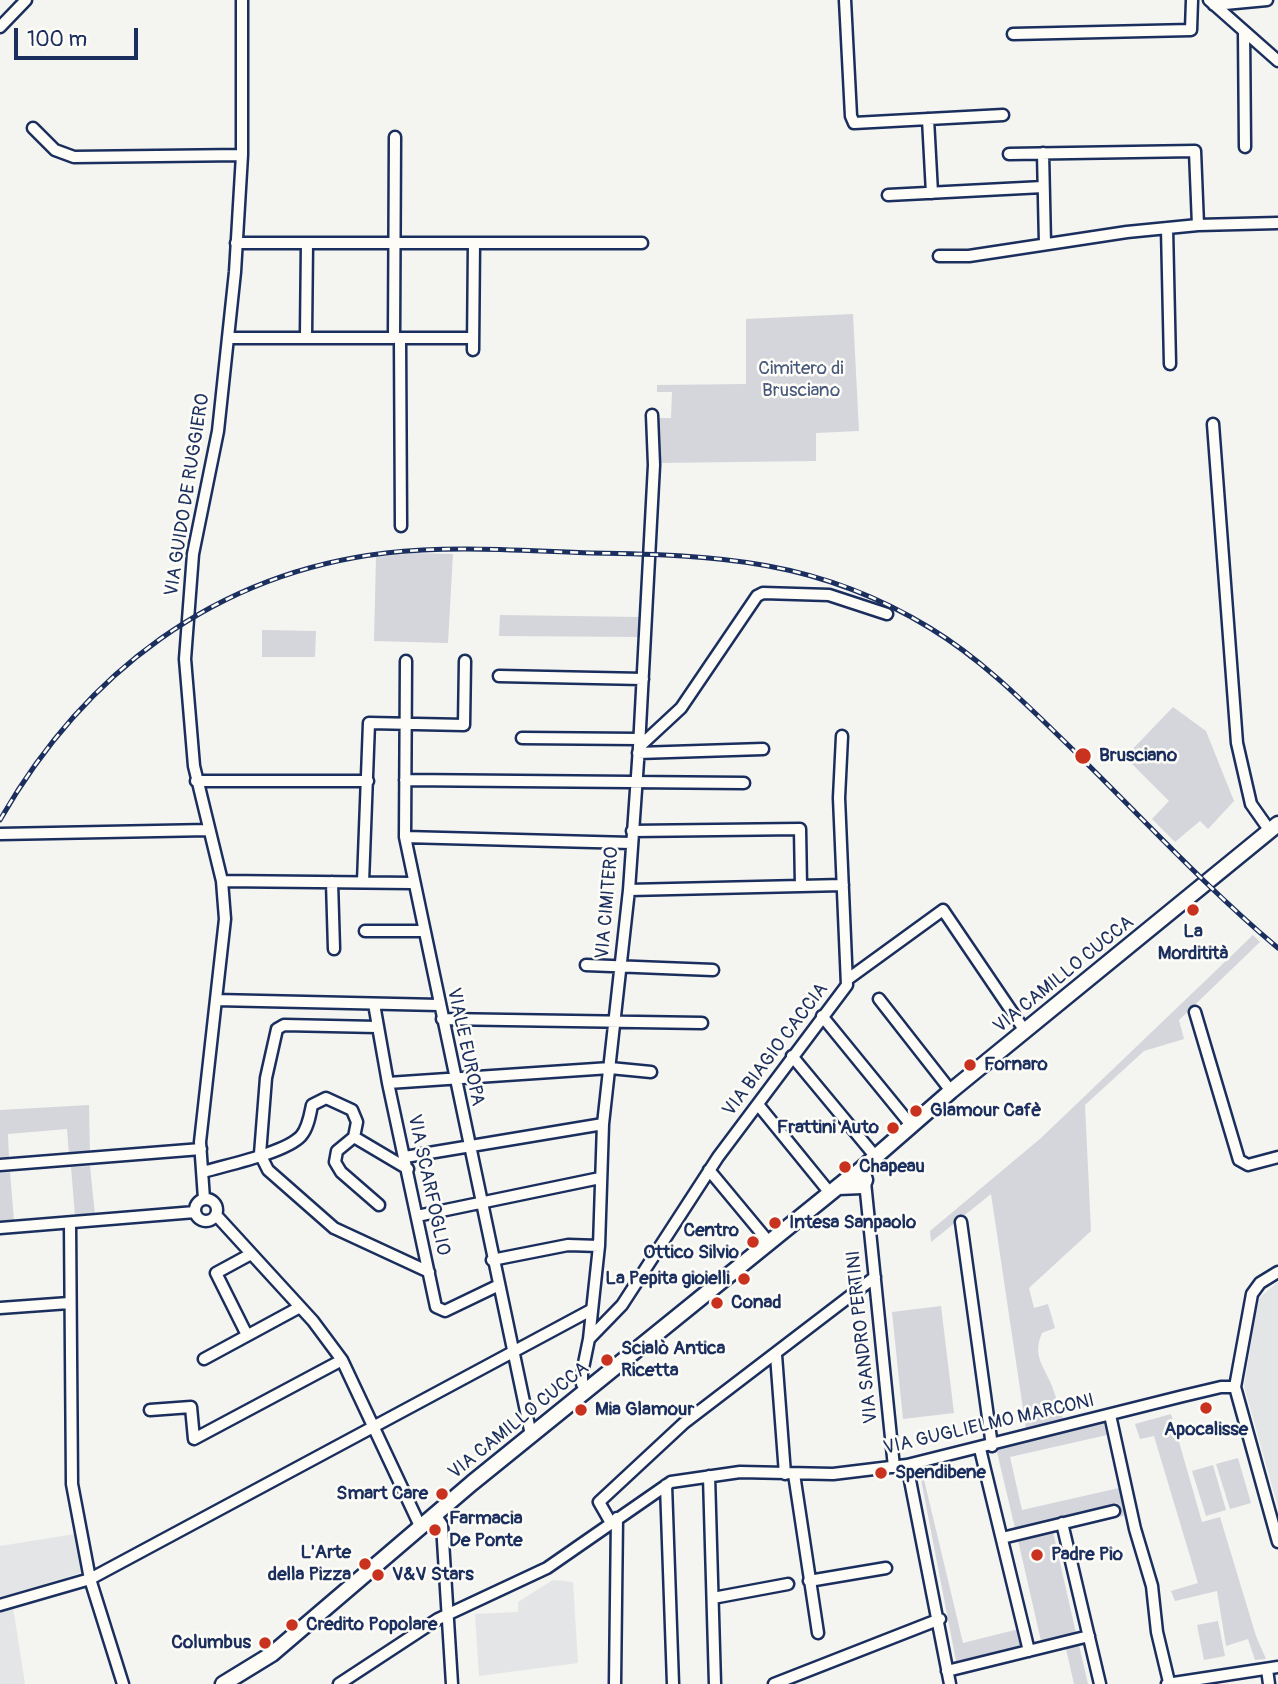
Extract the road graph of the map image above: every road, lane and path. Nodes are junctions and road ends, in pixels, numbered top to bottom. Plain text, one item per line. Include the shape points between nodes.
1 (26, 0) edge
2 (242, 0) edge
3 (845, 0) edge
4 (1192, 0) edge
5 (1267, 0) edge
6 (1211, 2) edge
7 (0, 27) edge
8 (1244, 31) junction
9 (1013, 34) dead end
10 (1278, 61) edge
11 (1003, 115) dead end
12 (928, 119) junction
13 (33, 128) dead end
14 (395, 137) dead end
15 (1245, 147) dead end
16 (1043, 153) junction
17 (1009, 154) dead end
18 (242, 155) junction
19 (1043, 187) junction
20 (932, 193) junction
21 (888, 195) dead end
22 (1278, 223) edge
23 (1198, 225) junction
24 (1167, 228) junction
25 (236, 243) junction
26 (307, 243) junction
27 (395, 243) junction
28 (474, 243) junction
29 (642, 243) dead end
30 (1045, 244) junction
31 (939, 256) dead end
32 (306, 335) dead end
33 (229, 338) junction
34 (397, 338) junction
35 (474, 338) junction
36 (473, 350) dead end
37 (1170, 364) dead end
38 (652, 415) dead end
39 (1213, 425) dead end
40 (401, 526) dead end
41 (887, 614) dead end
42 (406, 661) dead end
43 (465, 661) dead end
44 (499, 676) dead end
45 (643, 679) junction
46 (405, 724) junction
47 (842, 736) dead end
48 (522, 738) dead end
49 (639, 746) junction
50 (763, 749) dead end
51 (405, 780) junction
52 (196, 781) junction
53 (368, 781) junction
54 (635, 783) junction
55 (744, 783) dead end
56 (1274, 828) edge
57 (209, 830) junction
58 (632, 831) junction
59 (0, 834) edge
60 (405, 837) junction
61 (631, 843) junction
62 (222, 881) junction
63 (332, 882) junction
64 (363, 882) junction
65 (412, 883) junction
66 (843, 885) junction
67 (801, 886) junction
68 (629, 890) junction
69 (365, 931) dead end
70 (424, 931) junction
71 (334, 949) dead end
72 (586, 965) dead end
73 (620, 967) junction
74 (713, 970) dead end
75 (848, 979) junction
76 (879, 999) dead end
77 (215, 1000) junction
78 (374, 1004) junction
79 (439, 1005) junction
80 (1195, 1012) dead end
81 (822, 1016) junction
82 (442, 1019) junction
83 (616, 1021) junction
84 (702, 1023) dead end
85 (377, 1027) junction
86 (1025, 1031) junction
87 (792, 1056) junction
88 (610, 1068) junction
89 (651, 1072) dead end
90 (455, 1080) junction
91 (388, 1083) junction
92 (951, 1091) junction
93 (760, 1107) dead end
94 (603, 1124) junction
95 (911, 1125) junction
96 (354, 1138) junction
97 (468, 1146) junction
98 (201, 1149) junction
99 (260, 1154) junction
100 (875, 1156) junction
101 (405, 1157) junction
102 (1278, 1157) edge
103 (0, 1165) edge
104 (408, 1169) junction
105 (709, 1170) junction
106 (203, 1172) junction
107 (600, 1178) junction
108 (851, 1182) junction
109 (204, 1199) junction
110 (480, 1203) junction
111 (379, 1205) dead end
112 (195, 1212) junction
113 (216, 1215) junction
114 (417, 1216) junction
115 (961, 1222) dead end
116 (70, 1223) junction
117 (0, 1228) edge
118 (768, 1241) junction
119 (598, 1246) junction
120 (251, 1254) junction
121 (492, 1260) junction
122 (429, 1272) junction
123 (1278, 1272) edge
124 (875, 1277) junction
125 (497, 1286) junction
126 (69, 1303) junction
127 (300, 1307) junction
128 (0, 1308) edge
129 (591, 1310) junction
130 (247, 1335) junction
131 (589, 1339) junction
132 (512, 1351) junction
133 (776, 1355) junction
134 (204, 1359) dead end
135 (342, 1360) junction
136 (1234, 1387) junction
137 (586, 1390) junction
138 (150, 1410) dead end
139 (1110, 1415) junction
140 (376, 1427) junction
141 (531, 1435) junction
142 (992, 1446) junction
143 (980, 1449) junction
144 (907, 1465) junction
145 (894, 1467) junction
146 (789, 1474) junction
147 (709, 1476) junction
148 (666, 1485) junction
149 (1114, 1511) dead end
150 (436, 1516) junction
151 (614, 1520) junction
152 (1062, 1523) junction
153 (421, 1528) junction
154 (1002, 1538) junction
155 (1278, 1542) edge
156 (886, 1568) dead end
157 (90, 1579) junction
158 (809, 1581) junction
159 (788, 1584) dead end
160 (713, 1598) junction
161 (0, 1605) edge
162 (449, 1614) junction
163 (940, 1619) junction
164 (818, 1633) dead end
165 (1089, 1636) junction
166 (1029, 1651) junction
167 (1273, 1668) edge
168 (947, 1671) junction
169 (1168, 1683) edge
170 (123, 1684) edge
171 (223, 1684) edge
172 (340, 1684) edge
173 (452, 1684) edge
174 (615, 1684) edge
175 (673, 1684) edge
176 (715, 1684) edge
177 (774, 1684) edge
178 (950, 1684) edge
179 (1100, 1684) edge
180 (1269, 1684) edge

1 - 7 street
2 - 18 street, VIA GUIDO DE RUGGIERO
3 - 12 street via 852,120
4 - 9 street via 1191,30
5 - 6 street
6 - 8 street
8 - 10 street
8 - 15 street
11 - 12 street
12 - 20 street
13 - 18 street via 55,150 74,157
14 - 27 street
16 - 17 street
16 - 19 street
16 - 23 street via 1195,151
18 - 25 street, VIA GUIDO DE RUGGIERO
19 - 20 street
19 - 30 street
20 - 21 street
22 - 23 street
23 - 24 street
24 - 30 street
24 - 37 street
25 - 26 street
25 - 33 street, VIA GUIDO DE RUGGIERO
26 - 27 street
26 - 32 street
27 - 28 street
27 - 34 street
28 - 29 street
28 - 35 street
30 - 31 street
33 - 34 street
33 - 52 street, VIA GUIDO DE RUGGIERO via 218,431 193,554 186,625 187,707
34 - 35 street
34 - 40 street
35 - 36 street
38 - 45 street, VIA CIMITERO via 654,465
39 - 56 street via 1237,743 1251,804
41 - 49 street via 829,596 757,596 681,708
42 - 46 street, VIALE EUROPA
43 - 46 street via 464,725
44 - 45 street
45 - 49 street, VIA CIMITERO
46 - 51 street, VIALE EUROPA
46 - 53 street via 369,723
47 - 66 street, VIA BIAGIO CACCIA
48 - 49 street
49 - 50 street
49 - 54 street, VIA CIMITERO
51 - 54 street
51 - 60 street, VIALE EUROPA
52 - 53 street
52 - 57 street, VIA GUIDO DE RUGGIERO
53 - 64 street
54 - 55 street
54 - 58 street, VIA CIMITERO
56 - 86 street, VIA CAMILLO CUCCA
57 - 59 street
57 - 62 street, VIA GUIDO DE RUGGIERO
58 - 61 street, VIA CIMITERO
58 - 67 street via 800,830
60 - 61 street
60 - 65 street, VIALE EUROPA
61 - 68 street, VIA CIMITERO
62 - 63 street
62 - 77 street, VIA GUIDO DE RUGGIERO via 225,930
63 - 64 street
63 - 71 street
64 - 65 street
65 - 70 street, VIALE EUROPA
66 - 67 street
66 - 75 street, VIA BIAGIO CACCIA
67 - 68 street
68 - 73 street, VIA CIMITERO
69 - 70 street
70 - 79 street, VIALE EUROPA
72 - 73 street
73 - 74 street
73 - 83 street, VIA CIMITERO
75 - 81 street, VIA BIAGIO CACCIA
75 - 86 street via 943,910
76 - 92 street
77 - 78 street
77 - 98 street, VIA GUIDO DE RUGGIERO
78 - 79 street
78 - 85 street, VIA SCARFOGLIO
79 - 82 street, VIALE EUROPA
80 - 102 street via 1239,1160 1248,1165
81 - 87 street, VIA BIAGIO CACCIA
81 - 95 street
82 - 83 street
82 - 90 street, VIALE EUROPA
83 - 84 street
83 - 88 street, VIA CIMITERO
85 - 91 street, VIA SCARFOGLIO
85 - 99 street via 284,1025 277,1029
86 - 92 street, VIA CAMILLO CUCCA
87 - 100 street
87 - 105 street, VIA BIAGIO CACCIA
88 - 89 street
88 - 90 street
88 - 94 street, VIA CIMITERO
90 - 91 street
90 - 97 street, VIALE EUROPA
91 - 101 street, VIA SCARFOGLIO
92 - 95 street, VIA CAMILLO CUCCA
93 - 108 street, VIA SANDRO PERTINI
94 - 97 street
94 - 107 street, VIA CIMITERO
95 - 100 street, VIA CAMILLO CUCCA
96 - 99 street via 357,1122 352,1110 326,1098 312,1105 298,1139
96 - 104 street
96 - 111 street via 337,1151 335,1162
97 - 101 street
97 - 110 street, VIALE EUROPA
98 - 103 street
98 - 106 street, VIA GUIDO DE RUGGIERO
99 - 106 street
99 - 122 street via 268,1170 334,1228
100 - 108 street, VIA CAMILLO CUCCA
101 - 104 street, VIA SCARFOGLIO
104 - 114 street, VIA SCARFOGLIO
105 - 118 street
105 - 131 street, VIA BIAGIO CACCIA via 636,1286
106 - 109 street, VIA GUIDO DE RUGGIERO
107 - 110 street
107 - 119 street, VIA CIMITERO
108 - 118 street, VIA CAMILLO CUCCA
108 - 124 street, VIA SANDRO PERTINI via 866,1204
109 - 112 street
109 - 113 street via 213,1202
110 - 114 street
110 - 121 street, VIALE EUROPA
112 - 113 street via 204,1222
112 - 116 street
113 - 120 street
114 - 122 street, VIA SCARFOGLIO
115 - 142 street
116 - 117 street
116 - 126 street
118 - 137 street, VIA CAMILLO CUCCA
119 - 121 street via 568,1245
119 - 129 street, VIA CIMITERO
120 - 127 street
120 - 130 street via 216,1273
121 - 125 street, VIALE EUROPA
122 - 125 street, VIA SCARFOGLIO via 444,1311
123 - 136 street via 1252,1294
124 - 133 street
124 - 145 street, VIA SANDRO PERTINI
125 - 132 street, VIALE EUROPA
126 - 128 street
126 - 157 street via 72,1484
127 - 130 street
127 - 135 street
129 - 131 street, VIA CIMITERO
129 - 132 street
130 - 134 street
131 - 137 street, VIA CIMITERO via 582,1373
132 - 140 street
132 - 141 street, VIALE EUROPA
133 - 146 street
133 - 151 street via 684,1423 599,1502
135 - 138 street via 194,1439 191,1407
135 - 140 street
136 - 139 street, VIA GUGLIELMO MARCONI
136 - 155 street
137 - 141 street, VIA CAMILLO CUCCA
139 - 142 street, VIA GUGLIELMO MARCONI
139 - 169 street via 1152,1586
140 - 153 street
140 - 157 street
141 - 150 street, VIA CAMILLO CUCCA
142 - 143 street, VIA GUGLIELMO MARCONI
143 - 144 street, VIA GUGLIELMO MARCONI
143 - 154 street
144 - 145 street, VIA GUGLIELMO MARCONI
144 - 163 street
145 - 146 street, VIA GUGLIELMO MARCONI
146 - 147 street, VIA GUGLIELMO MARCONI
146 - 158 street
147 - 148 street, VIA GUGLIELMO MARCONI
147 - 160 street
148 - 151 street
148 - 175 street
149 - 152 street
150 - 153 street, VIA CAMILLO CUCCA
150 - 162 street via 442,1525
151 - 162 street via 547,1568
151 - 174 street
152 - 154 street
152 - 165 street
153 - 171 street, VIA CAMILLO CUCCA via 272,1654
154 - 166 street
156 - 158 street
157 - 161 street
157 - 170 street
158 - 164 street
159 - 160 street
160 - 176 street
162 - 172 street
162 - 173 street
163 - 168 street
163 - 177 street
165 - 166 street
165 - 179 street
166 - 168 street
167 - 169 street
167 - 180 street
168 - 178 street

